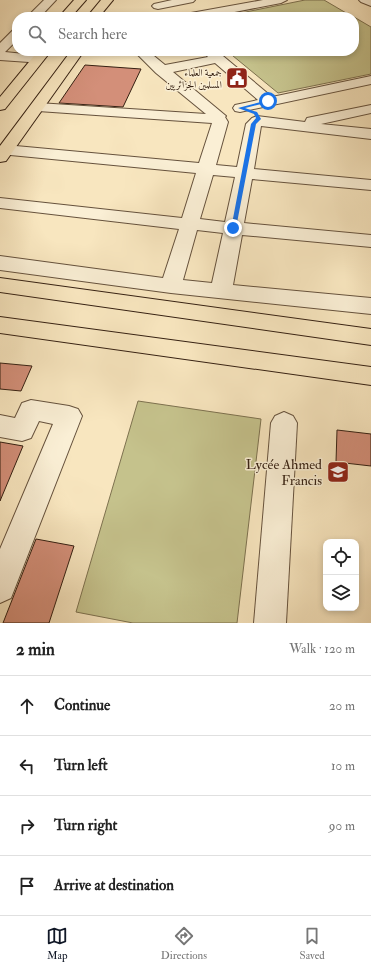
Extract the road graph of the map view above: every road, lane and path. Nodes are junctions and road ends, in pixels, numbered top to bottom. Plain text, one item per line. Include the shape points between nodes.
1 (50, 0) edge
2 (81, 0) edge
3 (107, 0) edge
4 (115, 0) edge
5 (189, 0) edge
6 (281, 0) edge
7 (365, 0) edge
8 (172, 2) edge
9 (153, 3) edge
10 (371, 4) edge
11 (38, 12) edge
12 (70, 12) edge
13 (73, 12) edge
14 (97, 12) edge
15 (107, 12) edge
16 (166, 12) edge
17 (217, 12) edge
18 (12, 38) edge
19 (0, 50) edge
20 (12, 55) edge
21 (0, 56) edge
22 (30, 56) edge
23 (41, 56) edge
24 (61, 56) edge
25 (73, 56) edge
26 (146, 56) edge
27 (210, 56) edge
28 (214, 56) edge
29 (161, 70) junction
30 (371, 80) edge
31 (0, 91) edge
32 (268, 101) junction
33 (32, 102) junction
34 (0, 106) edge
35 (240, 108) junction
36 (371, 108) edge
37 (219, 119) junction
38 (255, 123) junction
39 (292, 125) junction
40 (371, 134) edge
41 (3, 154) edge
42 (206, 170) junction
43 (244, 173) junction
44 (371, 185) edge
45 (0, 203) edge
46 (189, 224) junction
47 (233, 228) junction
48 (371, 241) edge
49 (0, 263) edge
50 (0, 285) edge
51 (171, 286) junction
52 (221, 291) junction
53 (371, 306) edge
54 (0, 325) edge
55 (371, 337) edge
56 (371, 376) edge
57 (284, 423) dead end
58 (0, 426) edge
59 (0, 587) edge
60 (270, 623) edge

1 - 11 street
2 - 12 main road
2 - 13 main road
3 - 14 main road
4 - 15 main road
5 - 8 street
6 - 17 street
7 - 10 street
8 - 9 street
9 - 16 street
18 - 19 street
20 - 21 street
22 - 31 main road
23 - 34 main road
24 - 33 main road
25 - 33 main road
26 - 29 street
27 - 29 street
28 - 32 street
29 - 37 street
30 - 32 street
32 - 35 street
33 - 37 street
33 - 41 main road
35 - 37 street via 224,110
35 - 38 street via 255,113 258,119
36 - 39 street
37 - 38 street via 236,127
37 - 42 street
38 - 39 street
38 - 43 street
39 - 40 street
41 - 42 street
42 - 43 street
42 - 46 street
43 - 44 street
43 - 47 street
45 - 46 street
46 - 47 street
46 - 51 street
47 - 48 street
47 - 52 street
49 - 51 street
50 - 55 main road
51 - 52 street
52 - 53 street
54 - 56 main road
57 - 60 street
58 - 59 street via 22,430 31,410 69,416

